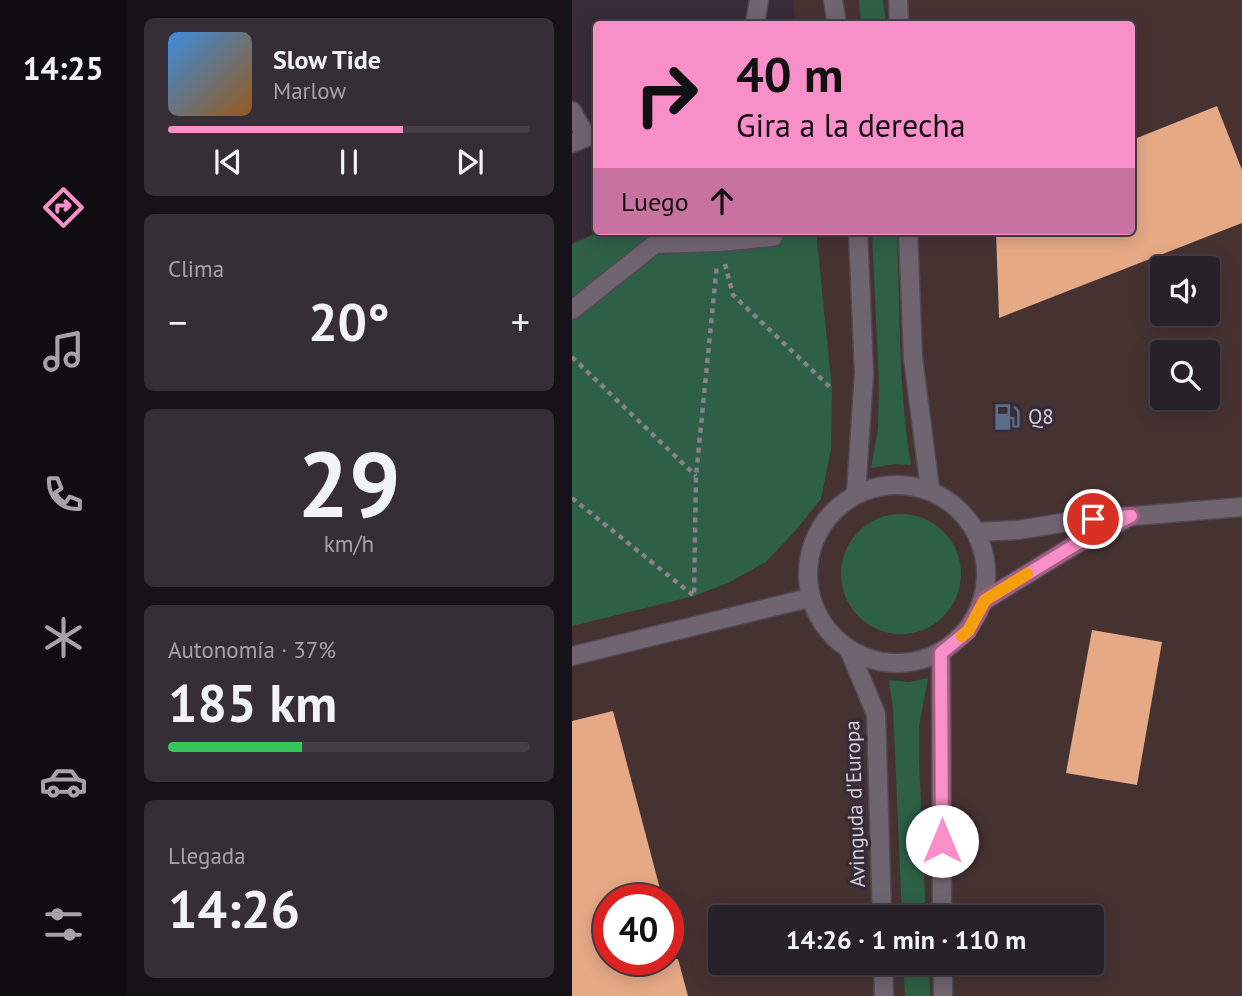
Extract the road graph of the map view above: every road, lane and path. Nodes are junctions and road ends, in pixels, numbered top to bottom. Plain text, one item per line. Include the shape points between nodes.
1 (759, 0) edge
2 (833, 0) edge
3 (898, 0) edge
4 (756, 21) edge
5 (836, 21) edge
6 (899, 21) edge
7 (572, 111) edge
8 (585, 138) edge
9 (773, 235) edge
10 (858, 235) edge
11 (908, 235) edge
12 (719, 242) junction
13 (572, 310) edge
14 (572, 357) edge
15 (832, 389) dead end
16 (696, 476) junction
17 (930, 489) junction
18 (856, 493) junction
19 (572, 498) edge
20 (1242, 507) edge
21 (1131, 516) junction
22 (978, 532) junction
23 (809, 598) junction
24 (985, 600) junction
25 (850, 652) junction
26 (941, 653) junction
27 (572, 656) edge
28 (882, 905) edge
29 (942, 905) edge
30 (883, 975) edge
31 (942, 975) edge
32 (884, 996) edge
33 (943, 996) edge

1 - 4 street
2 - 5 street
3 - 6 street
7 - 8 street
9 - 12 street
10 - 18 street via 864,373
11 - 17 street via 913,358
12 - 13 street via 655,244
12 - 15 path via 733,295
12 - 16 path
14 - 16 path
16 - 19 path via 694,596
17 - 18 street via 894,483
17 - 22 street
18 - 23 street via 827,516 809,552
20 - 21 street
21 - 22 street
21 - 24 street
22 - 24 street via 988,566
23 - 25 street via 825,629
23 - 27 street
24 - 26 street via 968,631
25 - 26 street via 899,665
25 - 28 street, Avinguda d'Europa via 876,714
26 - 29 street
30 - 32 street
31 - 33 street

